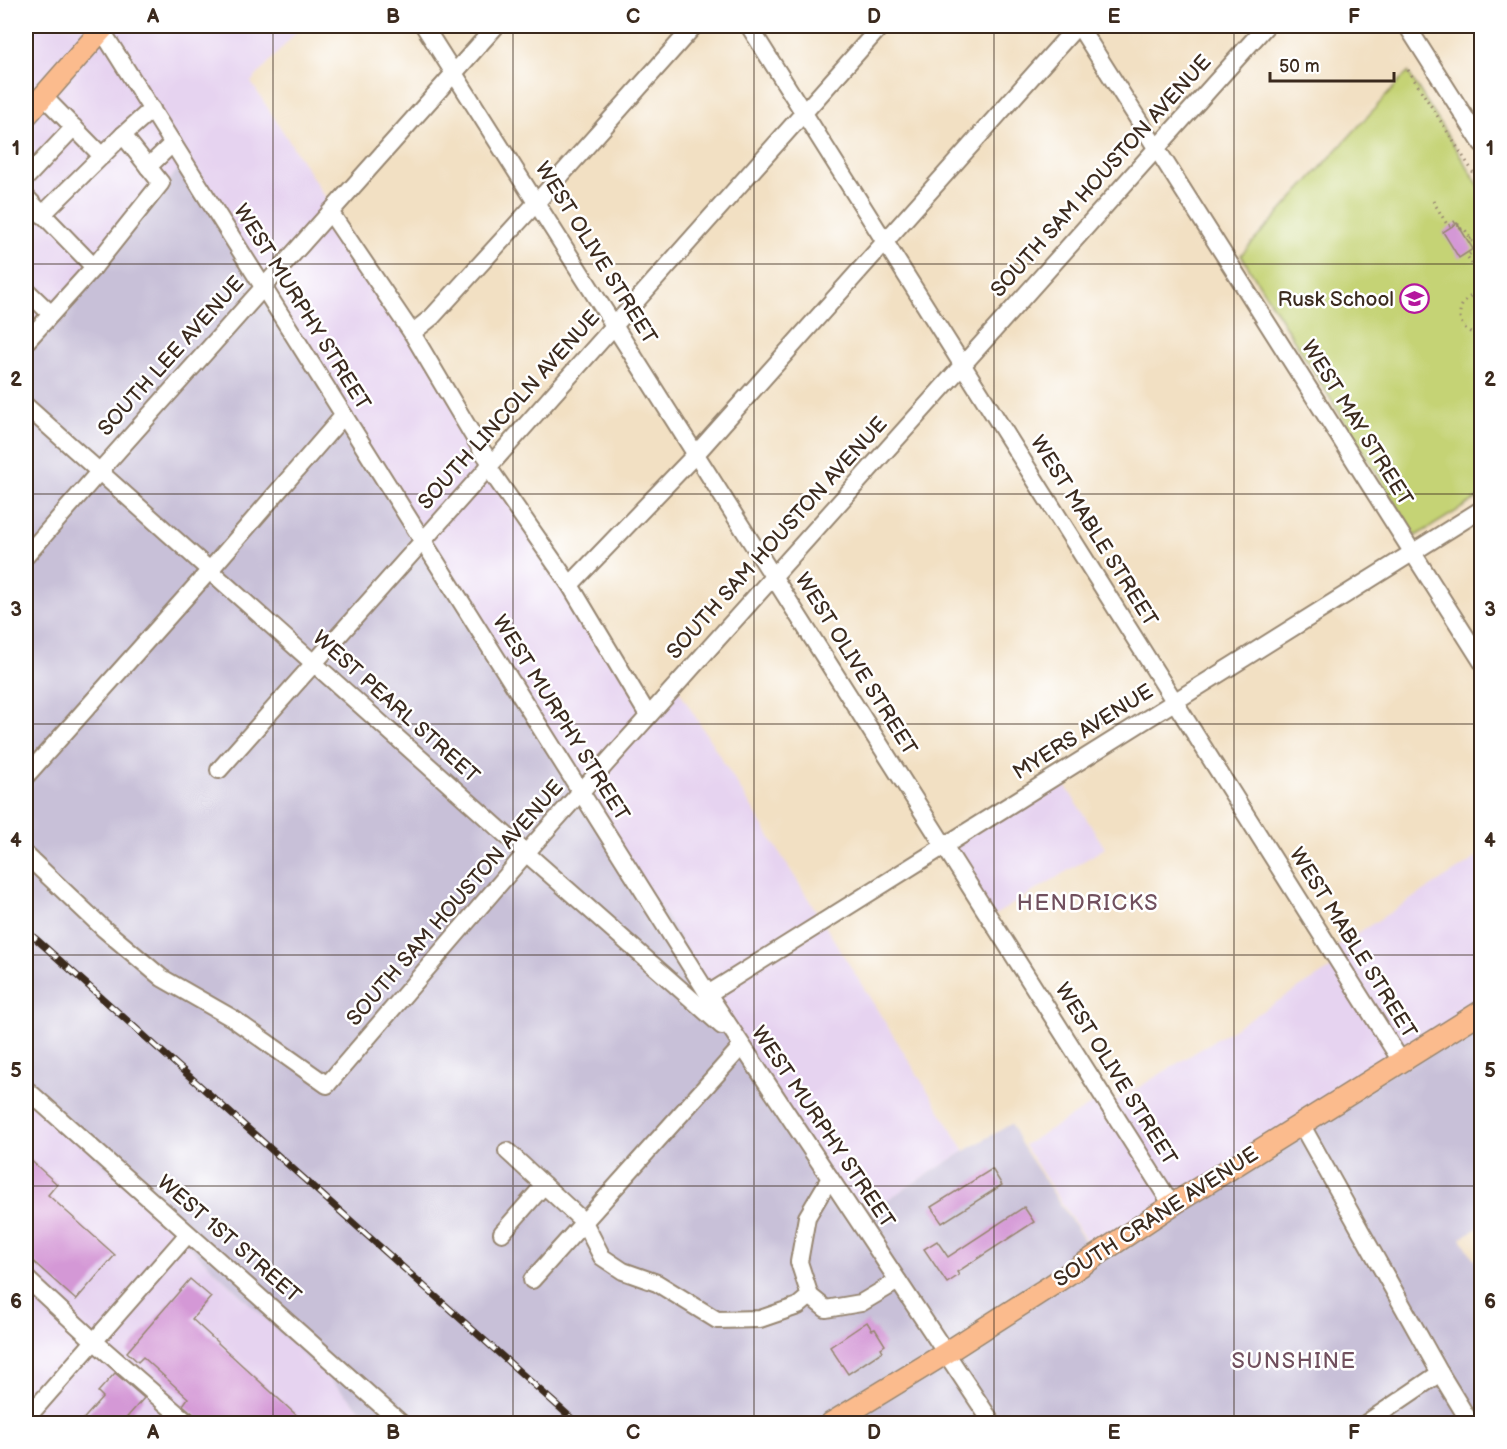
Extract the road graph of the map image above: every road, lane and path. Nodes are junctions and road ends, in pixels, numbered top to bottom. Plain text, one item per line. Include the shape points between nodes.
1 (424, 26) edge
2 (496, 26) edge
3 (694, 26) edge
4 (749, 26) edge
5 (881, 26) edge
6 (1078, 26) edge
7 (1266, 26) edge
8 (1407, 26) edge
9 (102, 27) edge
10 (1408, 70) dead end
11 (454, 72) junction
12 (43, 96) junction
13 (152, 109) junction
14 (803, 112) junction
15 (26, 116) edge
16 (74, 127) junction
17 (123, 135) junction
18 (173, 143) junction
19 (1482, 144) edge
20 (1156, 148) junction
21 (102, 156) junction
22 (148, 167) junction
23 (26, 178) edge
24 (1482, 186) edge
25 (26, 197) edge
26 (1433, 201) dead end
27 (537, 202) junction
28 (330, 212) junction
29 (42, 214) junction
30 (1482, 232) edge
31 (1470, 239) junction
32 (885, 241) junction
33 (94, 267) junction
34 (1482, 279) edge
35 (263, 287) junction
36 (26, 290) edge
37 (1482, 293) edge
38 (51, 314) junction
39 (615, 325) junction
40 (412, 333) junction
41 (1482, 335) edge
42 (26, 342) edge
43 (962, 365) junction
44 (26, 406) edge
45 (344, 415) junction
46 (696, 454) junction
47 (490, 465) junction
48 (99, 472) junction
49 (1482, 488) edge
50 (1477, 501) edge
51 (423, 540) junction
52 (1412, 552) junction
53 (26, 556) edge
54 (210, 570) junction
55 (773, 576) junction
56 (570, 585) junction
57 (1482, 662) edge
58 (314, 663) junction
59 (1174, 701) junction
60 (648, 716) junction
61 (219, 770) dead end
62 (26, 776) edge
63 (580, 791) junction
64 (944, 845) junction
65 (526, 853) junction
66 (26, 855) edge
67 (708, 994) junction
68 (1482, 1011) edge
69 (740, 1043) junction
70 (1401, 1061) junction
71 (26, 1089) edge
72 (1301, 1124) junction
73 (507, 1151) dead end
74 (830, 1178) junction
75 (544, 1185) junction
76 (1172, 1205) junction
77 (584, 1222) junction
78 (502, 1233) dead end
79 (188, 1234) junction
80 (26, 1278) edge
81 (532, 1280) dead end
82 (898, 1281) junction
83 (810, 1296) junction
84 (94, 1341) junction
85 (946, 1353) junction
86 (1440, 1373) junction
87 (26, 1419) edge
88 (189, 1424) edge
89 (402, 1424) edge
90 (830, 1424) edge
91 (993, 1424) edge
92 (1365, 1424) edge
93 (1471, 1424) edge

1 - 11 street, WEST OLIVE STREET
2 - 11 street, SOUTH LEE AVENUE
3 - 27 street
4 - 14 street, WEST MABLE STREET
5 - 14 street, SOUTH LINCOLN AVENUE
6 - 20 street, WEST MAY STREET
6 - 32 street
7 - 20 street, SOUTH SAM HOUSTON AVENUE
8 - 19 street
9 - 12 main road
9 - 13 street, WEST MURPHY STREET
10 - 24 path
11 - 27 street, WEST OLIVE STREET
11 - 28 street, SOUTH LEE AVENUE
12 - 15 main road
12 - 16 street
13 - 17 street
13 - 18 street, WEST MURPHY STREET
14 - 32 street, WEST MABLE STREET
14 - 39 street, SOUTH LINCOLN AVENUE
16 - 21 street
16 - 23 street
17 - 21 street
17 - 22 street
18 - 22 street
18 - 35 street, WEST MURPHY STREET
20 - 43 street, SOUTH SAM HOUSTON AVENUE
20 - 52 street, WEST MAY STREET
21 - 29 street
22 - 33 street via 161,183
25 - 29 street
26 - 31 path via 1448,226 1456,221
27 - 39 street, WEST OLIVE STREET
27 - 40 street via 432,317
28 - 35 street, SOUTH LEE AVENUE
28 - 40 street
29 - 33 street
30 - 31 path
31 - 34 path via 1477,249 1467,256
32 - 43 street, WEST MABLE STREET
32 - 46 street
33 - 38 street
35 - 45 street, WEST MURPHY STREET
35 - 48 street, SOUTH LEE AVENUE
36 - 38 street
37 - 41 path via 1468,298 1460,315 1464,328
38 - 42 street
39 - 46 street, WEST OLIVE STREET
39 - 47 street, SOUTH LINCOLN AVENUE
40 - 47 street
43 - 55 street, SOUTH SAM HOUSTON AVENUE
43 - 59 street, WEST MABLE STREET
44 - 48 street, WEST PEARL STREET
45 - 51 street, WEST MURPHY STREET
45 - 54 street
46 - 55 street, WEST OLIVE STREET
46 - 56 street
47 - 51 street, SOUTH LINCOLN AVENUE
47 - 56 street
48 - 53 street, SOUTH LEE AVENUE
48 - 54 street, WEST PEARL STREET
49 - 50 path
50 - 52 street, MYERS AVENUE
51 - 58 street, SOUTH LINCOLN AVENUE
51 - 63 street, WEST MURPHY STREET
52 - 57 street, WEST MAY STREET
52 - 59 street, MYERS AVENUE
54 - 58 street, WEST PEARL STREET
54 - 62 street
55 - 60 street, SOUTH SAM HOUSTON AVENUE
55 - 64 street, WEST OLIVE STREET
56 - 60 street
58 - 61 street, SOUTH LINCOLN AVENUE
58 - 65 street, WEST PEARL STREET
59 - 64 street, MYERS AVENUE
59 - 70 street, WEST MABLE STREET
60 - 63 street, SOUTH SAM HOUSTON AVENUE
63 - 65 street, SOUTH SAM HOUSTON AVENUE
63 - 67 street, WEST MURPHY STREET
64 - 67 street, MYERS AVENUE
64 - 76 street, WEST OLIVE STREET
65 - 66 street, SOUTH SAM HOUSTON AVENUE via 327,1085 232,1018 162,978
65 - 69 street, WEST PEARL STREET
67 - 69 street, WEST MURPHY STREET
68 - 70 main road, SOUTH CRANE AVENUE
69 - 74 street, WEST MURPHY STREET
69 - 77 street
70 - 72 main road, SOUTH CRANE AVENUE
71 - 79 street, WEST 1ST STREET
72 - 76 main road, SOUTH CRANE AVENUE
72 - 86 street
73 - 75 street
74 - 82 street, WEST MURPHY STREET
74 - 83 street via 807,1217 799,1262
75 - 77 street
75 - 78 street
76 - 85 main road, SOUTH CRANE AVENUE
77 - 81 street
77 - 83 street via 602,1257 623,1271 657,1283 717,1320 760,1319 798,1306
79 - 84 street
79 - 89 street, WEST 1ST STREET
80 - 84 street
82 - 83 street via 861,1303 826,1309
82 - 85 street, WEST MURPHY STREET
84 - 87 street
84 - 88 street
85 - 90 main road, SOUTH CRANE AVENUE
85 - 91 street, WEST MURPHY STREET
86 - 92 street
86 - 93 street

